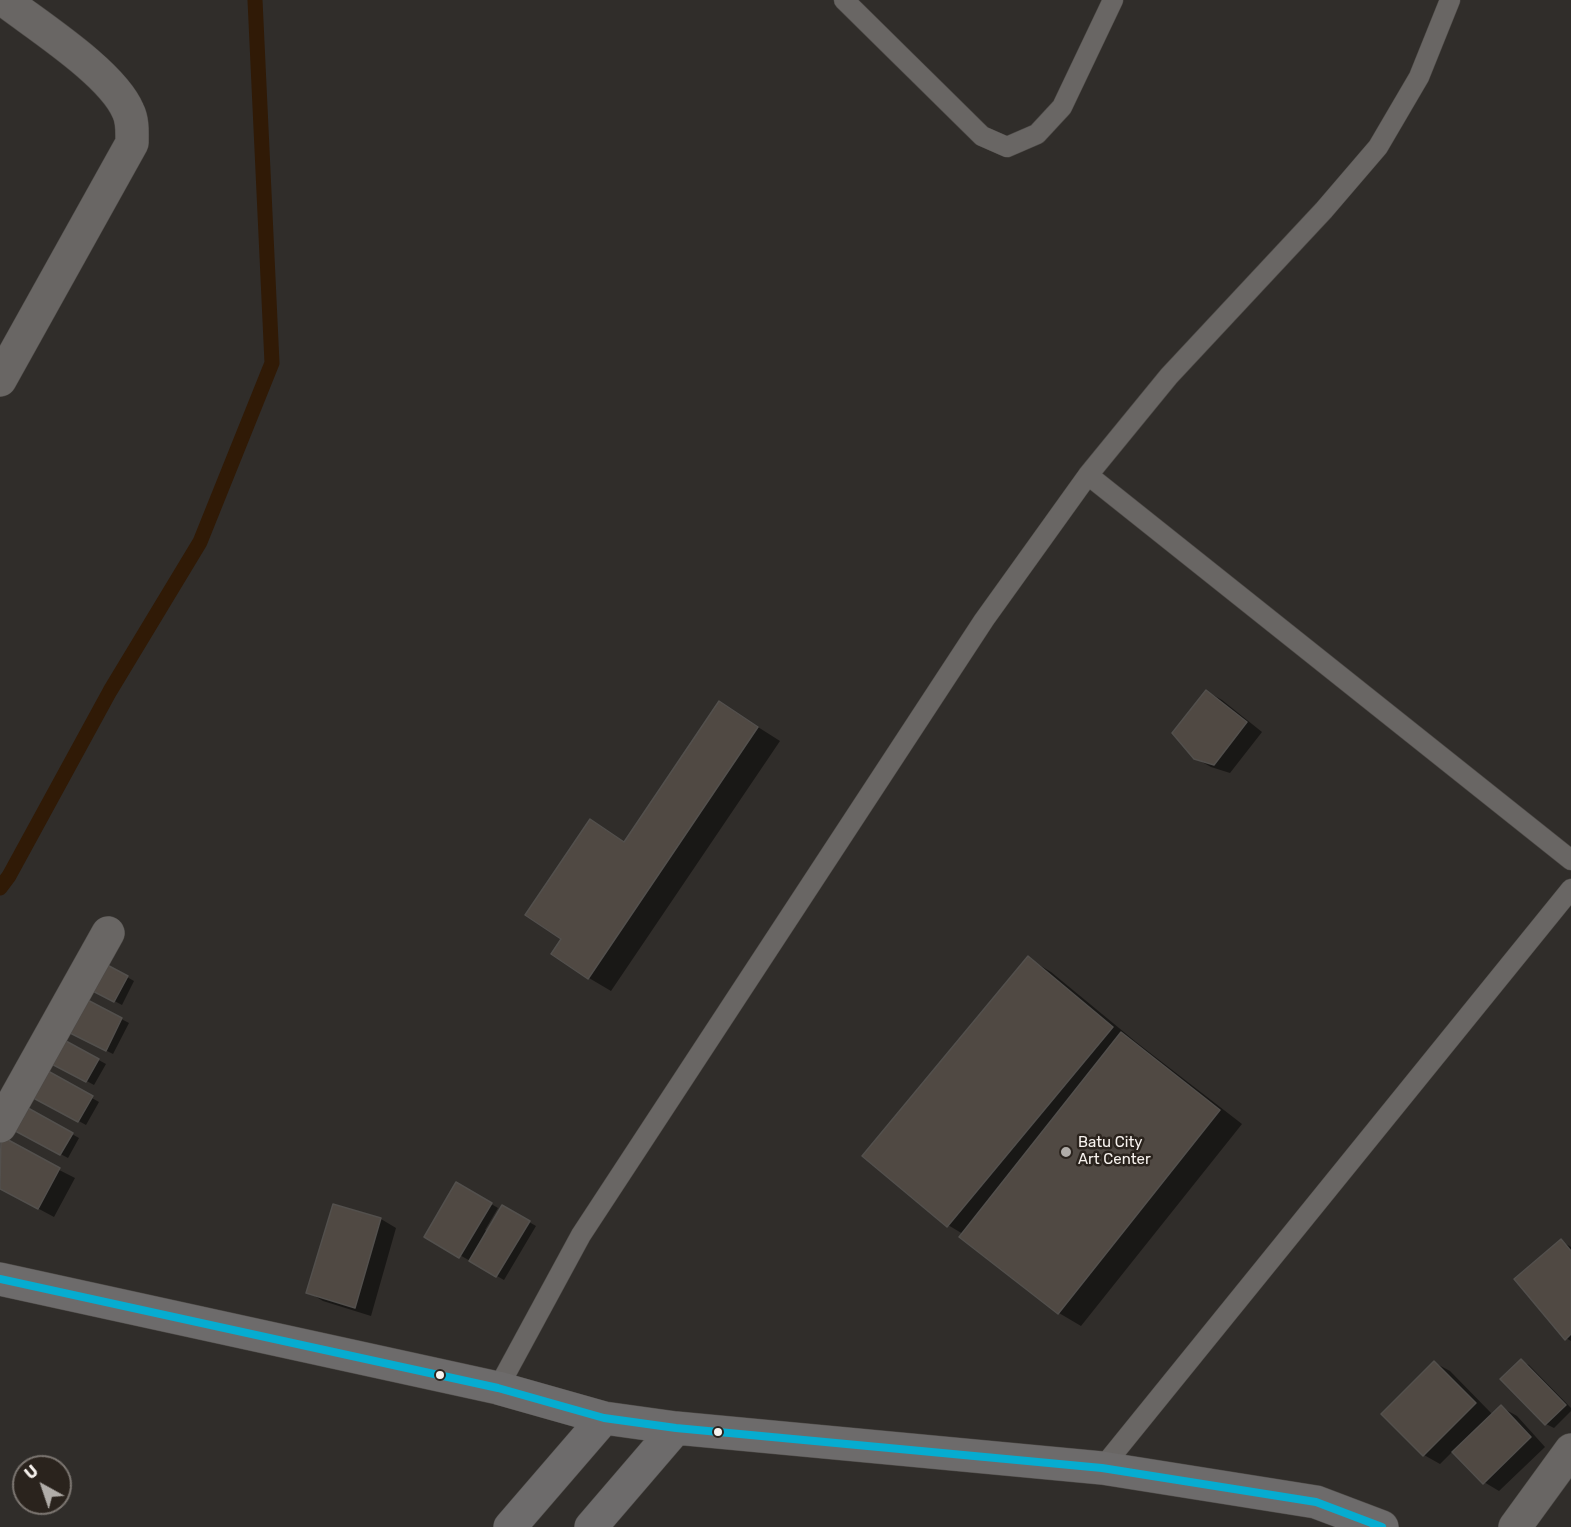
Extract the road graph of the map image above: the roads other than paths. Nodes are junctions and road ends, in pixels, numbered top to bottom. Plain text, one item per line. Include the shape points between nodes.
1 (4, 0) edge
2 (844, 0) edge
3 (1113, 0) edge
4 (1450, 0) edge
5 (0, 380) edge
6 (1088, 475) junction
7 (1571, 860) edge
8 (1571, 889) edge
9 (108, 933) dead end
10 (0, 1126) edge
11 (0, 1279) edge
12 (498, 1388) junction
13 (604, 1418) junction
14 (676, 1428) junction
15 (1571, 1450) edge
16 (1102, 1468) junction
17 (510, 1527) edge
18 (591, 1527) edge
19 (1382, 1527) edge
20 (1515, 1527) edge

1 - 5 street via 100,74 128,111 132,143
2 - 3 lane via 982,136 1007,147 1037,134 1062,107
4 - 6 lane via 1419,78 1378,147 1169,376
6 - 7 lane
6 - 12 lane via 984,620 582,1235
8 - 16 lane
9 - 10 street
11 - 12 main road
12 - 13 main road
13 - 14 main road
13 - 17 main road
14 - 16 main road
14 - 18 main road
15 - 20 street
16 - 19 main road via 1316,1502

